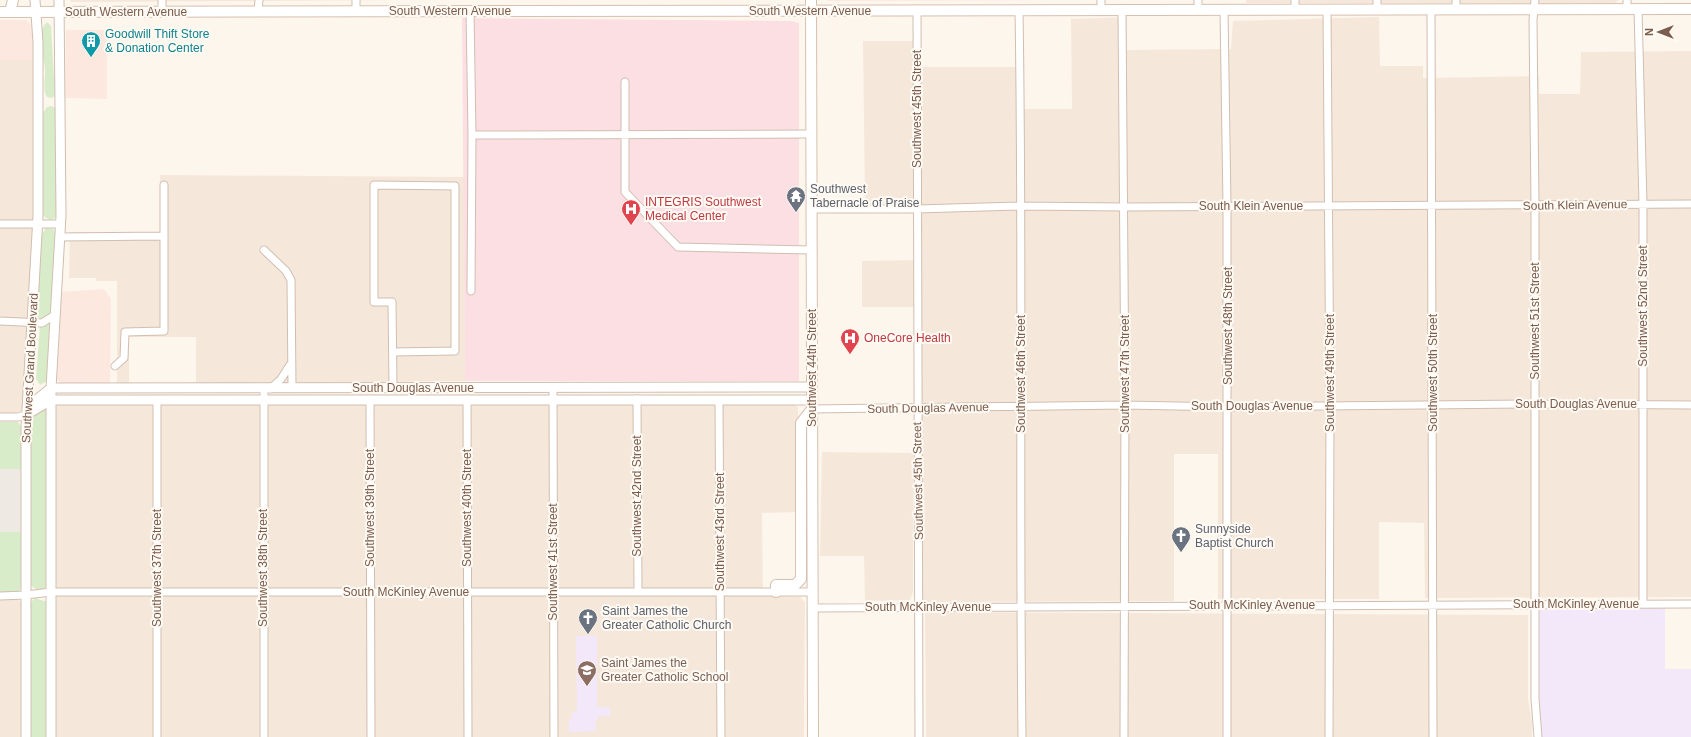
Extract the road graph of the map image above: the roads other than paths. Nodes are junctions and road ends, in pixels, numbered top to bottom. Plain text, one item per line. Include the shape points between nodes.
1 (13, 0) edge
2 (34, 0) edge
3 (59, 0) edge
4 (162, 0) edge
5 (259, 0) edge
6 (356, 0) edge
7 (811, 0) edge
8 (1101, 5) edge
9 (1198, 5) edge
10 (1295, 5) edge
11 (1377, 5) edge
12 (1456, 5) edge
13 (1534, 5) edge
14 (1627, 5) edge
15 (917, 9) junction
16 (1638, 9) junction
17 (1691, 9) edge
18 (470, 10) junction
19 (1019, 10) junction
20 (1122, 10) junction
21 (1224, 10) junction
22 (1327, 10) junction
23 (1432, 10) junction
24 (258, 11) junction
25 (356, 11) junction
26 (811, 11) junction
27 (5, 12) edge
28 (36, 12) junction
29 (59, 12) junction
30 (162, 12) junction
31 (625, 82) dead end
32 (811, 134) junction
33 (472, 135) junction
34 (624, 135) junction
35 (164, 185) dead end
36 (1643, 204) junction
37 (1691, 204) edge
38 (1433, 205) junction
39 (1021, 206) junction
40 (1227, 206) junction
41 (1329, 206) junction
42 (1535, 206) junction
43 (1123, 207) junction
44 (917, 209) junction
45 (811, 210) junction
46 (0, 224) edge
47 (38, 224) junction
48 (60, 224) junction
49 (164, 236) junction
50 (60, 237) junction
51 (264, 250) dead end
52 (811, 250) junction
53 (470, 291) dead end
54 (55, 315) junction
55 (0, 321) edge
56 (33, 322) junction
57 (393, 352) junction
58 (291, 363) junction
59 (115, 366) dead end
60 (29, 379) junction
61 (812, 387) junction
62 (51, 388) junction
63 (113, 388) junction
64 (267, 388) junction
65 (292, 388) junction
66 (393, 388) junction
67 (553, 388) junction
68 (42, 394) junction
69 (467, 399) junction
70 (637, 399) junction
71 (51, 400) junction
72 (113, 400) junction
73 (156, 400) junction
74 (264, 400) junction
75 (370, 400) junction
76 (553, 400) junction
77 (720, 400) junction
78 (812, 404) junction
79 (1536, 404) junction
80 (1643, 404) junction
81 (1125, 405) junction
82 (1434, 405) junction
83 (1691, 405) edge
84 (1022, 406) junction
85 (1330, 406) junction
86 (1228, 407) junction
87 (917, 408) junction
88 (26, 415) junction
89 (0, 417) edge
90 (776, 589) junction
91 (51, 592) junction
92 (157, 592) junction
93 (263, 592) junction
94 (370, 592) junction
95 (468, 592) junction
96 (638, 592) junction
97 (720, 592) junction
98 (812, 592) junction
99 (553, 593) junction
100 (26, 595) junction
101 (0, 596) edge
102 (1643, 604) junction
103 (1691, 604) edge
104 (1227, 605) junction
105 (1330, 605) junction
106 (1433, 605) junction
107 (1534, 605) junction
108 (919, 606) junction
109 (1020, 606) junction
110 (1125, 606) junction
111 (812, 608) junction
112 (26, 737) edge
113 (51, 737) edge
114 (157, 737) edge
115 (264, 737) edge
116 (371, 737) edge
117 (468, 737) edge
118 (554, 737) edge
119 (721, 737) edge
120 (813, 737) edge
121 (919, 737) edge
122 (1022, 737) edge
123 (1124, 737) edge
124 (1227, 737) edge
125 (1329, 737) edge
126 (1433, 737) edge
127 (1538, 737) edge

1 - 27 main road
2 - 28 street, Southwest Grand Boulevard
3 - 29 street, Southwest Grand Boulevard
4 - 30 street
5 - 24 street
6 - 25 street
7 - 26 main road, Southwest 44th Street
8 - 19 main road, South Western Avenue
8 - 20 main road, South Western Avenue
9 - 20 main road, South Western Avenue
9 - 21 main road, South Western Avenue
10 - 21 main road, South Western Avenue
10 - 22 main road, South Western Avenue
11 - 22 main road, South Western Avenue
11 - 23 main road, South Western Avenue
12 - 13 main road, South Western Avenue
12 - 23 main road, South Western Avenue
13 - 14 main road, South Western Avenue
13 - 42 street, Southwest 51st Street
14 - 16 main road, South Western Avenue
15 - 19 main road, South Western Avenue
15 - 26 main road, South Western Avenue
15 - 44 street, Southwest 45th Street
16 - 17 main road, South Western Avenue
16 - 36 street, Southwest 52nd Street
18 - 25 main road, South Western Avenue
18 - 26 main road, South Western Avenue
18 - 33 street
19 - 39 street, Southwest 46th Street
20 - 43 street, Southwest 47th Street
21 - 40 street, Southwest 48th Street
22 - 41 street, Southwest 49th Street
23 - 38 street, Southwest 50th Street
24 - 25 main road, South Western Avenue
24 - 30 main road, South Western Avenue
26 - 32 main road, Southwest 44th Street
27 - 28 main road, South Western Avenue
28 - 29 main road, South Western Avenue
28 - 47 street, Southwest Grand Boulevard
29 - 30 main road, South Western Avenue
29 - 48 street, Southwest Grand Boulevard
31 - 34 street
32 - 34 street
32 - 45 main road, Southwest 44th Street
33 - 34 street
33 - 53 street
34 - 52 street via 625,192 678,247
35 - 49 street
36 - 37 street, South Klein Avenue
36 - 42 street, South Klein Avenue
36 - 80 street, Southwest 52nd Street
38 - 41 street, South Klein Avenue
38 - 42 street, South Klein Avenue
38 - 82 street, Southwest 50th Street
39 - 43 street, South Klein Avenue
39 - 44 street, South Klein Avenue
39 - 84 street, Southwest 46th Street
40 - 41 street, South Klein Avenue
40 - 43 street, South Klein Avenue
40 - 86 street, Southwest 48th Street
41 - 85 street, Southwest 49th Street
42 - 79 street, Southwest 51st Street
43 - 81 street, Southwest 47th Street
44 - 45 street, South Klein Avenue
44 - 87 street, Southwest 45th Street
45 - 52 main road, Southwest 44th Street
46 - 47 street
47 - 48 street
47 - 56 street, Southwest Grand Boulevard
48 - 50 street, Southwest Grand Boulevard
49 - 50 street
49 - 59 street via 164,331 125,332 124,358
50 - 54 street, Southwest Grand Boulevard
51 - 58 street via 286,271 291,280
52 - 61 main road, Southwest 44th Street
54 - 56 street via 44,322
54 - 62 street, Southwest Grand Boulevard
55 - 56 street
56 - 60 street, Southwest Grand Boulevard
57 - 57 street via 392,302 374,302 374,185 455,186 455,351
57 - 66 street
58 - 64 street via 281,379
58 - 65 street
60 - 68 street
60 - 88 street, Southwest Grand Boulevard
61 - 67 street, South Douglas Avenue
61 - 78 main road, Southwest 44th Street
62 - 63 street, South Douglas Avenue
62 - 68 street
62 - 71 street, Southwest Grand Boulevard
63 - 64 street, South Douglas Avenue
63 - 72 street
64 - 65 street, South Douglas Avenue
64 - 74 street, Southwest 38th Street
65 - 66 street, South Douglas Avenue
66 - 67 street, South Douglas Avenue
67 - 76 street, Southwest 41st Street
68 - 71 street
68 - 88 street via 31,405
69 - 75 street, South Douglas Avenue
69 - 76 street, South Douglas Avenue
69 - 95 street, Southwest 40th Street
70 - 76 street, South Douglas Avenue
70 - 77 street, South Douglas Avenue
70 - 96 street, Southwest 42nd Street
71 - 72 street, South Douglas Avenue
71 - 88 street
71 - 91 street, Southwest Grand Boulevard
72 - 73 street, South Douglas Avenue
73 - 74 street, South Douglas Avenue
73 - 92 street, Southwest 37th Street
74 - 75 street, South Douglas Avenue
74 - 93 street, Southwest 38th Street
75 - 94 street, Southwest 39th Street
76 - 99 street, Southwest 41st Street
77 - 78 street, South Douglas Avenue
77 - 97 street, Southwest 43rd Street
78 - 87 street, South Douglas Avenue
78 - 90 main road via 801,423 801,579 795,585
78 - 98 main road, Southwest 44th Street
79 - 80 street, South Douglas Avenue
79 - 82 street, South Douglas Avenue
79 - 107 street, Southwest 51st Street
80 - 83 street, South Douglas Avenue
80 - 102 street, Southwest 52nd Street
81 - 84 street, South Douglas Avenue
81 - 86 street, South Douglas Avenue
81 - 110 street, Southwest 47th Street
82 - 85 street, South Douglas Avenue
82 - 106 street, Southwest 50th Street
84 - 87 street, South Douglas Avenue
84 - 109 street, Southwest 46th Street
85 - 86 street, South Douglas Avenue
85 - 105 street, Southwest 49th Street
86 - 104 street, Southwest 48th Street
87 - 108 street, Southwest 45th Street
88 - 89 street
88 - 100 street, Southwest Grand Boulevard
90 - 97 street, South McKinley Avenue
90 - 98 street, South McKinley Avenue
91 - 92 street, South McKinley Avenue
91 - 100 street, South McKinley Avenue
91 - 113 street, Southwest Grand Boulevard
92 - 93 street, South McKinley Avenue
92 - 114 street, Southwest 37th Street
93 - 94 street, South McKinley Avenue
93 - 115 street, Southwest 38th Street
94 - 95 street, South McKinley Avenue
94 - 116 street, Southwest 39th Street
95 - 99 street, South McKinley Avenue
95 - 117 street, Southwest 40th Street
96 - 97 street, South McKinley Avenue
96 - 99 street, South McKinley Avenue
97 - 119 street, Southwest 43rd Street
98 - 111 main road, Southwest 44th Street
99 - 118 street, Southwest 41st Street
100 - 101 street, South McKinley Avenue
100 - 112 street, Southwest Grand Boulevard
102 - 103 street, South McKinley Avenue
102 - 107 street, South McKinley Avenue
104 - 105 street, South McKinley Avenue
104 - 110 street, South McKinley Avenue
104 - 124 street, Southwest 48th Street
105 - 106 street, South McKinley Avenue
105 - 125 street, Southwest 49th Street
106 - 107 street, South McKinley Avenue
106 - 126 street, Southwest 50th Street
107 - 127 street, Southwest 51st Street via 1535,709
108 - 109 street, South McKinley Avenue
108 - 111 street, South McKinley Avenue
108 - 121 street, Southwest 45th Street
109 - 110 street, South McKinley Avenue
109 - 122 street, Southwest 46th Street
110 - 123 street, Southwest 47th Street
111 - 120 main road, Southwest 44th Street

